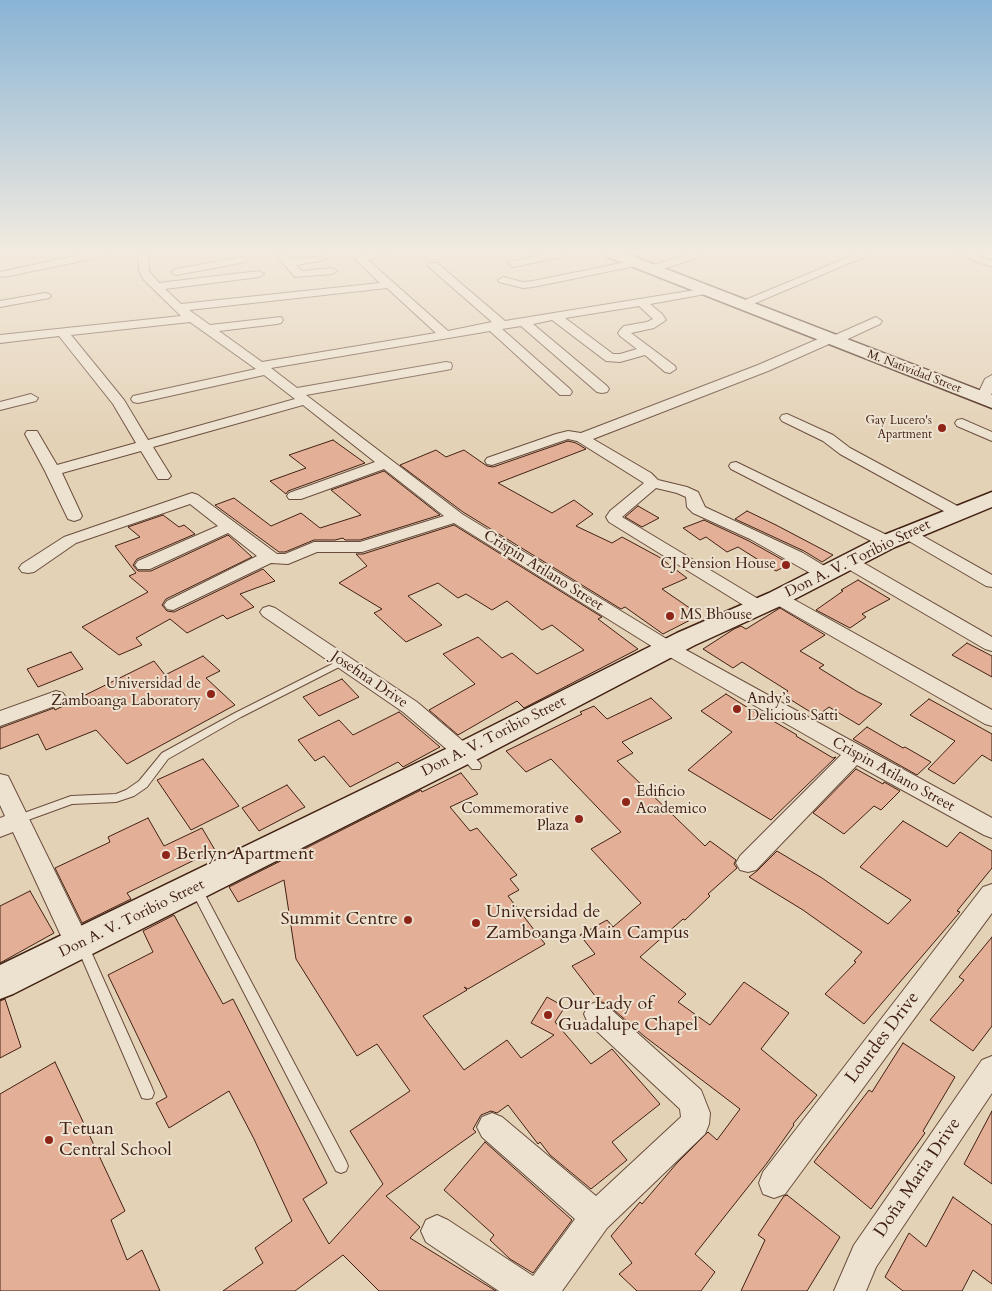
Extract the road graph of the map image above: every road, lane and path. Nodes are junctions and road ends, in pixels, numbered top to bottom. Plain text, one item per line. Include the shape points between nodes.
1 (177, 314) edge
2 (187, 314) edge
3 (423, 314) edge
4 (486, 314) edge
5 (565, 314) edge
6 (656, 314) edge
7 (767, 314) edge
8 (554, 316) junction
9 (278, 320) dead end
10 (876, 320) dead end
11 (523, 321) junction
12 (497, 325) junction
13 (207, 329) junction
14 (62, 332) junction
15 (446, 334) junction
16 (0, 339) edge
17 (831, 340) junction
18 (646, 351) junction
19 (446, 366) dead end
20 (262, 368) junction
21 (670, 369) dead end
22 (992, 379) edge
23 (602, 389) dead end
24 (565, 392) dead end
25 (299, 397) junction
26 (31, 398) dead end
27 (138, 399) dead end
28 (987, 400) edge
29 (0, 406) edge
30 (787, 418) dead end
31 (962, 422) dead end
32 (32, 434) dead end
33 (992, 437) edge
34 (582, 438) junction
35 (145, 446) junction
36 (492, 461) dead end
37 (385, 463) junction
38 (736, 466) dead end
39 (53, 471) junction
40 (163, 476) dead end
41 (653, 484) junction
42 (295, 496) dead end
43 (992, 498) edge
44 (957, 512) junction
45 (74, 516) dead end
46 (456, 517) junction
47 (229, 527) junction
48 (898, 538) junction
49 (269, 557) junction
50 (144, 565) dead end
51 (28, 568) dead end
52 (837, 568) junction
53 (992, 582) edge
54 (768, 603) junction
55 (173, 605) dead end
56 (268, 612) dead end
57 (992, 645) edge
58 (668, 648) junction
59 (342, 662) junction
60 (56, 698) dead end
61 (0, 719) edge
62 (992, 719) edge
63 (855, 754) junction
64 (470, 759) junction
65 (0, 782) edge
66 (9, 824) edge
67 (992, 828) edge
68 (748, 863) dead end
69 (196, 887) junction
70 (992, 894) edge
71 (80, 945) junction
72 (0, 984) edge
73 (597, 1014) dead end
74 (992, 1068) edge
75 (147, 1093) dead end
76 (492, 1127) dead end
77 (341, 1166) dead end
78 (774, 1183) dead end
79 (596, 1217) junction
80 (437, 1231) dead end
81 (528, 1291) edge
82 (542, 1291) edge
83 (850, 1291) edge

1 - 14 street
2 - 13 street, Crispin Atilano Street
3 - 15 street
4 - 12 street
5 - 8 street
6 - 18 street via 660,320 624,333
7 - 17 street, M. Natividad Street
8 - 11 street
8 - 18 street via 610,358
9 - 13 street
10 - 17 street
11 - 12 street
11 - 23 street
12 - 15 street
12 - 24 street
13 - 20 street, Crispin Atilano Street
14 - 16 street
14 - 35 street via 119,403
15 - 20 street
17 - 28 street, M. Natividad Street
17 - 34 street
18 - 21 street
19 - 25 street
20 - 25 street, Crispin Atilano Street
20 - 27 street
22 - 28 street
25 - 35 street
25 - 37 street, Crispin Atilano Street
26 - 29 street
30 - 44 street
31 - 33 street
32 - 39 street
34 - 36 street via 568,435
34 - 41 street via 651,479
35 - 39 street
35 - 40 street
37 - 42 street
37 - 46 street, Crispin Atilano Street
38 - 48 street
39 - 45 street
41 - 52 street via 693,495 695,507 700,510
41 - 54 street via 616,514 615,520
43 - 44 street, Don A. V. Toribio Street
44 - 48 street, Don A. V. Toribio Street
46 - 49 street via 362,547 314,547 288,559
46 - 58 street, Crispin Atilano Street
47 - 49 street
47 - 50 street
47 - 51 street via 192,498 70,540
48 - 52 street, Don A. V. Toribio Street
48 - 53 street
49 - 55 street
52 - 54 street, Don A. V. Toribio Street
52 - 57 street
54 - 58 street, Don A. V. Toribio Street
54 - 62 street
56 - 59 street, Josefina Drive
58 - 63 street, Crispin Atilano Street
58 - 64 street, Don A. V. Toribio Street
59 - 64 street, Josefina Drive via 410,707
59 - 66 lane via 165,756 143,784 130,793 116,798 71,800
60 - 61 street
63 - 67 street, Crispin Atilano Street
63 - 68 street
64 - 69 street, Don A. V. Toribio Street
65 - 66 street
66 - 71 street
69 - 71 street, Don A. V. Toribio Street
69 - 77 lane
70 - 78 street, Lourdes Drive
71 - 72 street, Don A. V. Toribio Street
71 - 75 lane
73 - 79 street via 691,1100 696,1113 695,1124
74 - 83 street, Doña Maria Drive via 865,1256
76 - 79 street
79 - 82 street
80 - 81 street

